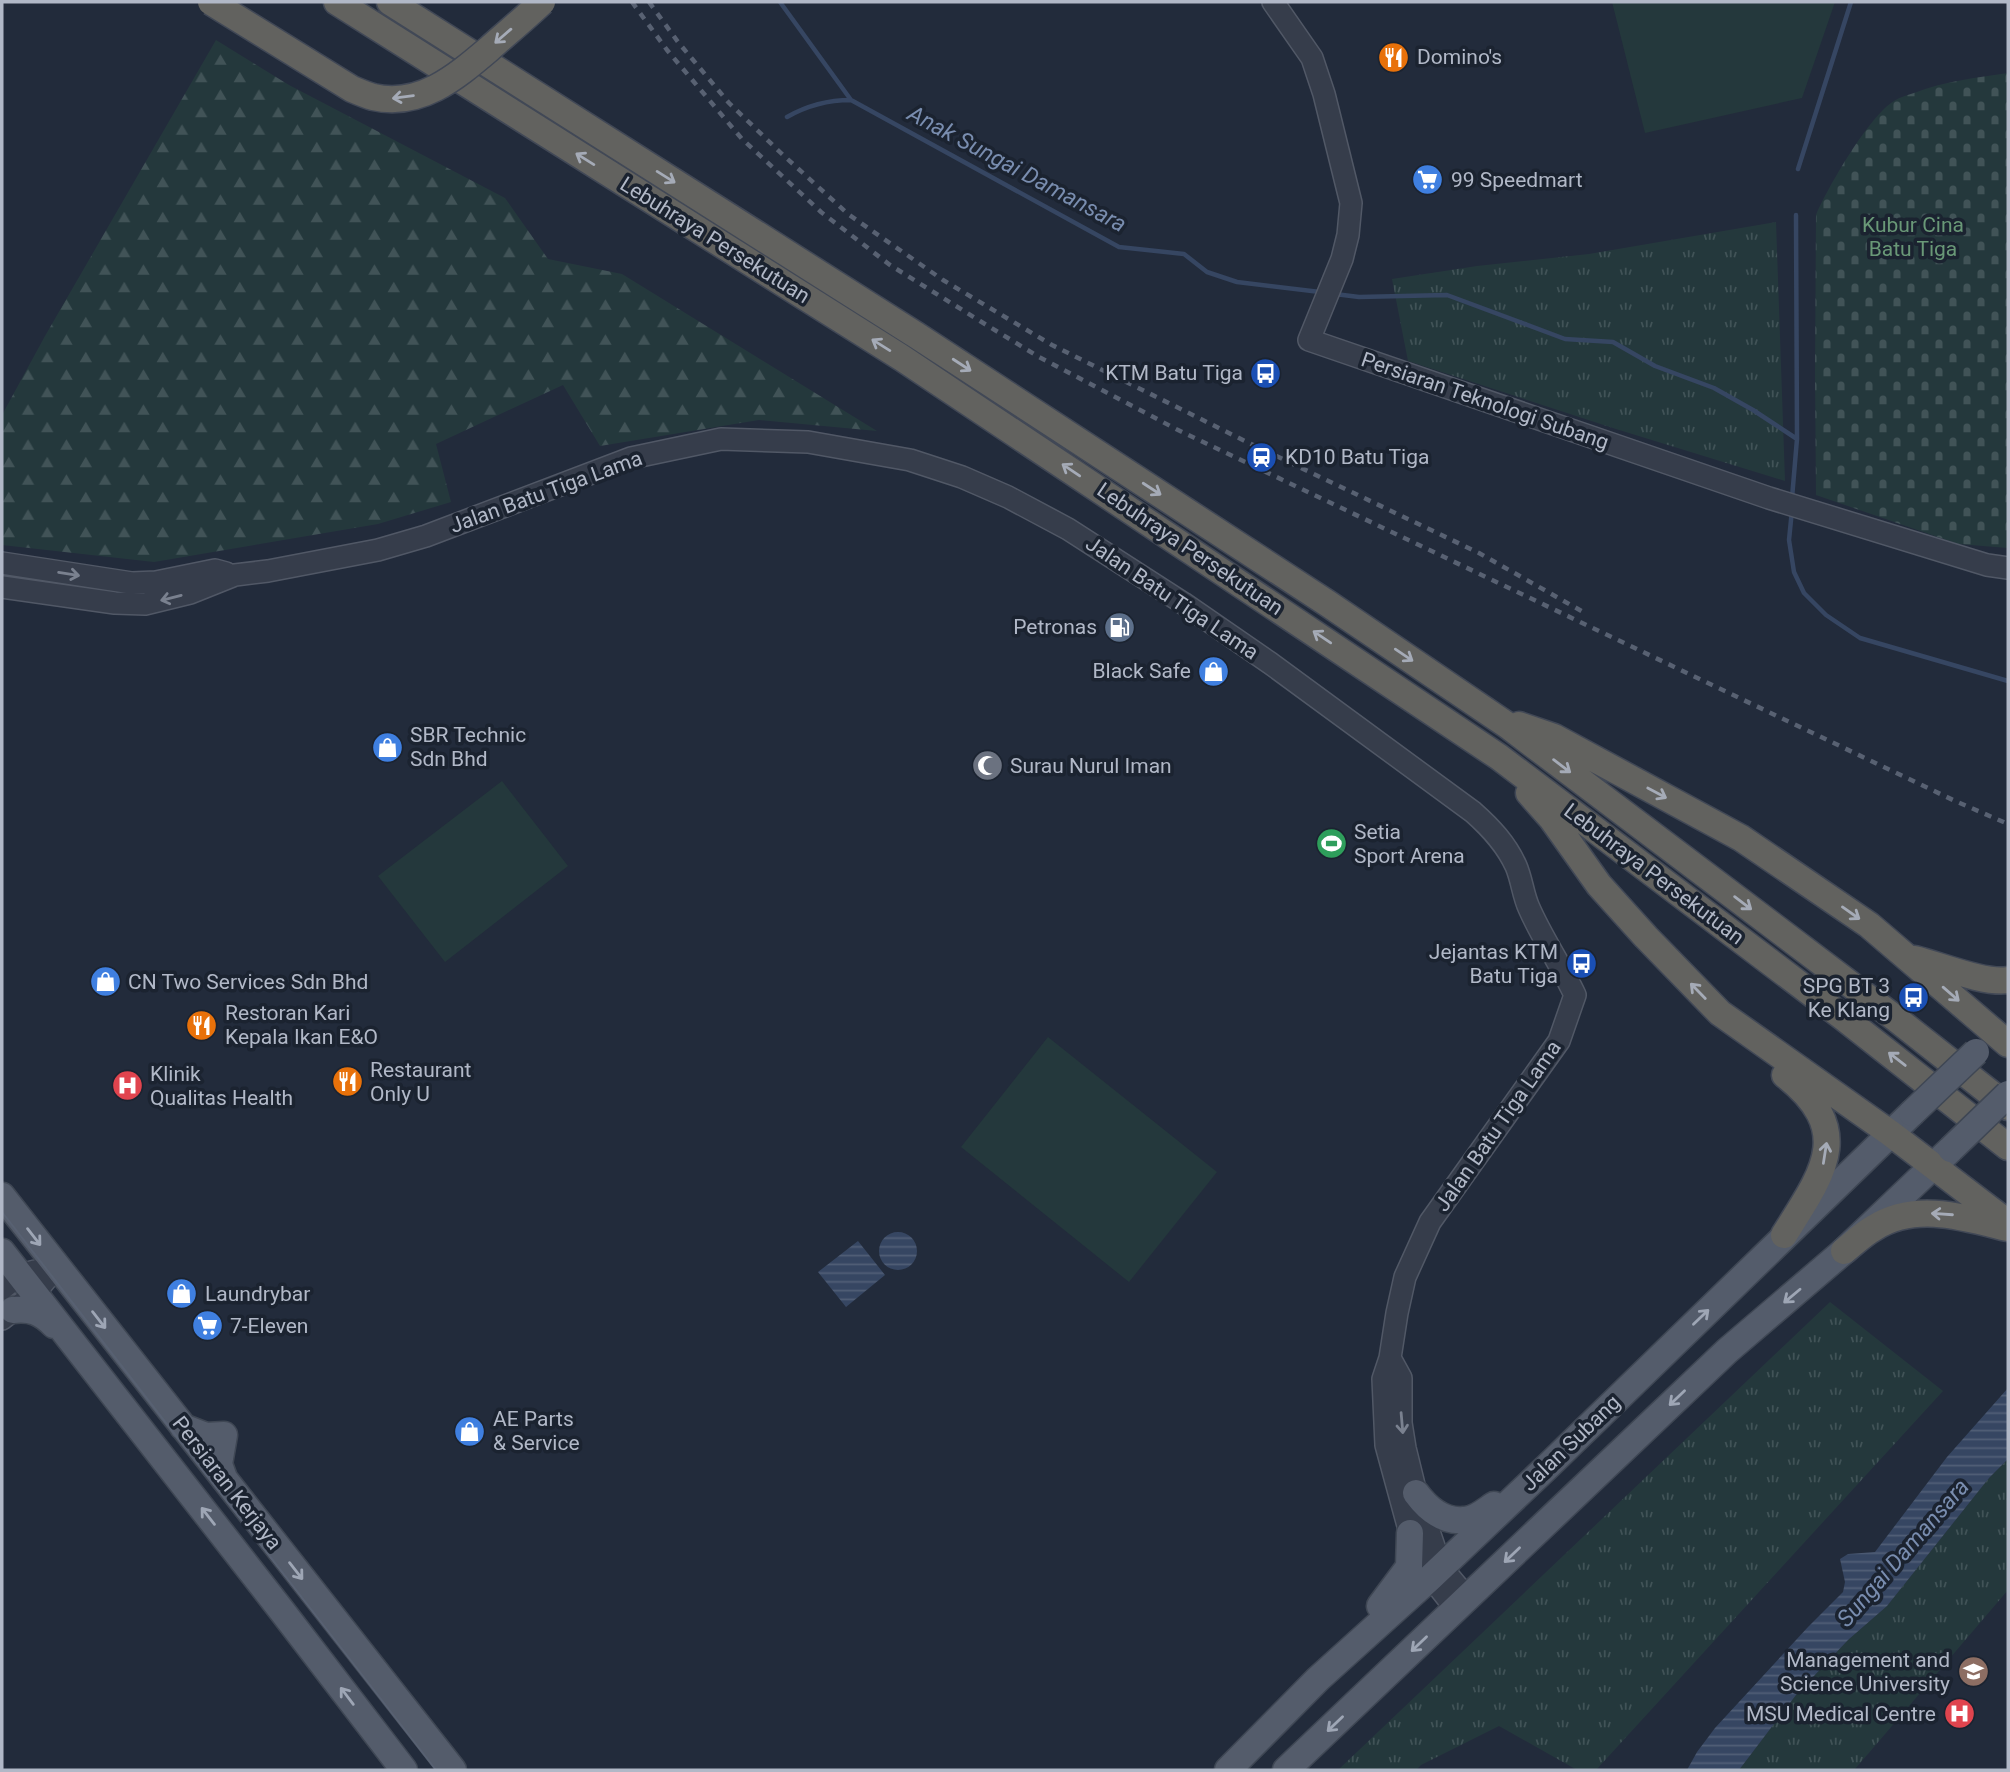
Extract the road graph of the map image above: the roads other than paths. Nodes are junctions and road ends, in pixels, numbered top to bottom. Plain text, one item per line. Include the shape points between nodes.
1 (211, 2) edge
2 (337, 2) edge
3 (390, 2) edge
4 (542, 2) edge
5 (1273, 2) edge
6 (2, 563) edge
7 (2008, 568) edge
8 (235, 575) junction
9 (2, 587) edge
10 (1507, 725) junction
11 (1499, 757) junction
12 (1907, 956) junction
13 (2008, 980) edge
14 (1720, 1013) junction
15 (2004, 1033) edge
16 (2008, 1094) edge
17 (2008, 1107) edge
18 (1890, 1133) junction
19 (2008, 1147) edge
20 (1942, 1157) junction
21 (2, 1196) edge
22 (2008, 1223) edge
23 (2008, 1229) edge
24 (1784, 1236) junction
25 (1844, 1251) junction
26 (2, 1252) edge
27 (57, 1266) junction
28 (11, 1292) edge
29 (1390, 1358) junction
30 (1547, 1468) junction
31 (1416, 1493) junction
32 (1410, 1533) junction
33 (1436, 1573) junction
34 (1462, 1603) junction
35 (1318, 1679) junction
36 (404, 1770) edge
37 (453, 1770) edge
38 (1228, 1770) edge
39 (1286, 1770) edge

4 -> 1 highway, bridge via 445,84 397,99 352,89
11 -> 2 highway, Lebuhraya Persekutuan via 902,358
3 -> 10 highway, Lebuhraya Persekutuan via 916,335
5 - 7 street, Persiaran Teknologi Subang via 1312,58 1350,203 1342,258 1309,340 1769,498
6 -> 8 street, Jalan Batu Tiga Lama via 132,583 215,570
8 -> 9 street, Jalan Batu Tiga Lama via 145,604
8 - 29 street, Jalan Batu Tiga Lama via 378,550 631,458 721,439 820,444 910,460 962,477 1068,529 1183,603 1473,811 1493,830 1517,867 1528,906 1574,995 1559,1041 1430,1222 1405,1277
10 -> 12 highway via 1555,737 1741,838
10 -> 17 highway, Lebuhraya Persekutuan
14 -> 11 highway via 1599,885 1552,819
19 -> 11 highway, Lebuhraya Persekutuan
12 - 13 highway via 1976,976
12 -> 15 highway
14 - 18 highway
24 -> 14 highway via 1823,1167 1826,1129 1802,1089
15 - 18 main road, Jalan Subang, bridge via 1976,1052
16 - 20 main road, Jalan Subang, bridge
18 - 20 highway
18 - 24 main road, Jalan Subang
20 - 22 highway
20 - 25 main road, Jalan Subang
21 -> 27 main road, Persiaran Kerjaya
23 -> 25 highway via 1960,1216 1908,1215 1875,1227
30 -> 24 main road, Jalan Subang
25 -> 34 main road, Jalan Subang via 1727,1351
26 - 28 main road
27 - 28 street
27 -> 37 main road, Persiaran Kerjaya via 183,1427 206,1436 224,1435 219,1464 224,1479
36 -> 28 main road, Persiaran Kerjaya via 99,1376 52,1322 28,1309
29 -> 31 street via 1401,1378 1401,1423
29 - 32 street, Jalan Batu Tiga Lama via 1383,1379 1386,1445
30 - 31 main road via 1479,1515 1464,1520 1431,1510
30 - 33 main road, Jalan Subang
31 - 33 street
32 - 33 street, Jalan Batu Tiga Lama via 1423,1567
32 - 35 main road via 1409,1567
33 - 34 street
33 - 35 main road, Jalan Subang
34 -> 39 main road, Jalan Subang
35 - 38 main road, Jalan Subang

